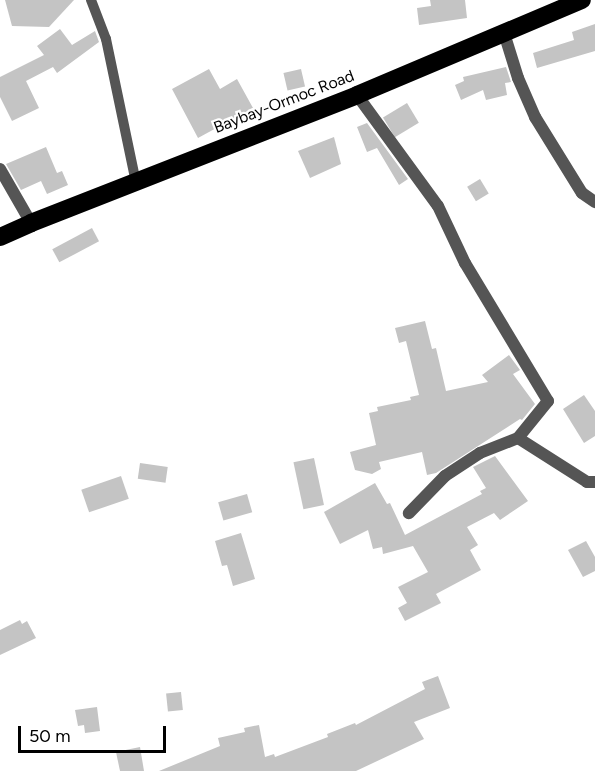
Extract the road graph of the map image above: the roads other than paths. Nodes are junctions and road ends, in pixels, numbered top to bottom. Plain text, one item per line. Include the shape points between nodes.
1 (91, 0) edge
2 (582, 0) edge
3 (504, 33) junction
4 (357, 95) junction
5 (0, 169) edge
6 (136, 182) junction
7 (595, 202) edge
8 (32, 223) junction
9 (0, 237) edge
10 (518, 438) junction
11 (595, 483) edge
12 (409, 513) dead end

1 - 6 lane via 106,39
2 - 3 highway, Baybay-Ormoc Road
3 - 4 highway, Baybay-Ormoc Road
3 - 7 street via 535,117 582,193
4 - 6 highway, Baybay-Ormoc Road
4 - 10 street via 438,206 465,264 548,401
5 - 8 street
6 - 8 highway, Baybay-Ormoc Road
8 - 9 highway, Baybay-Ormoc Road
10 - 11 street via 587,482
10 - 12 street via 480,453 445,476

